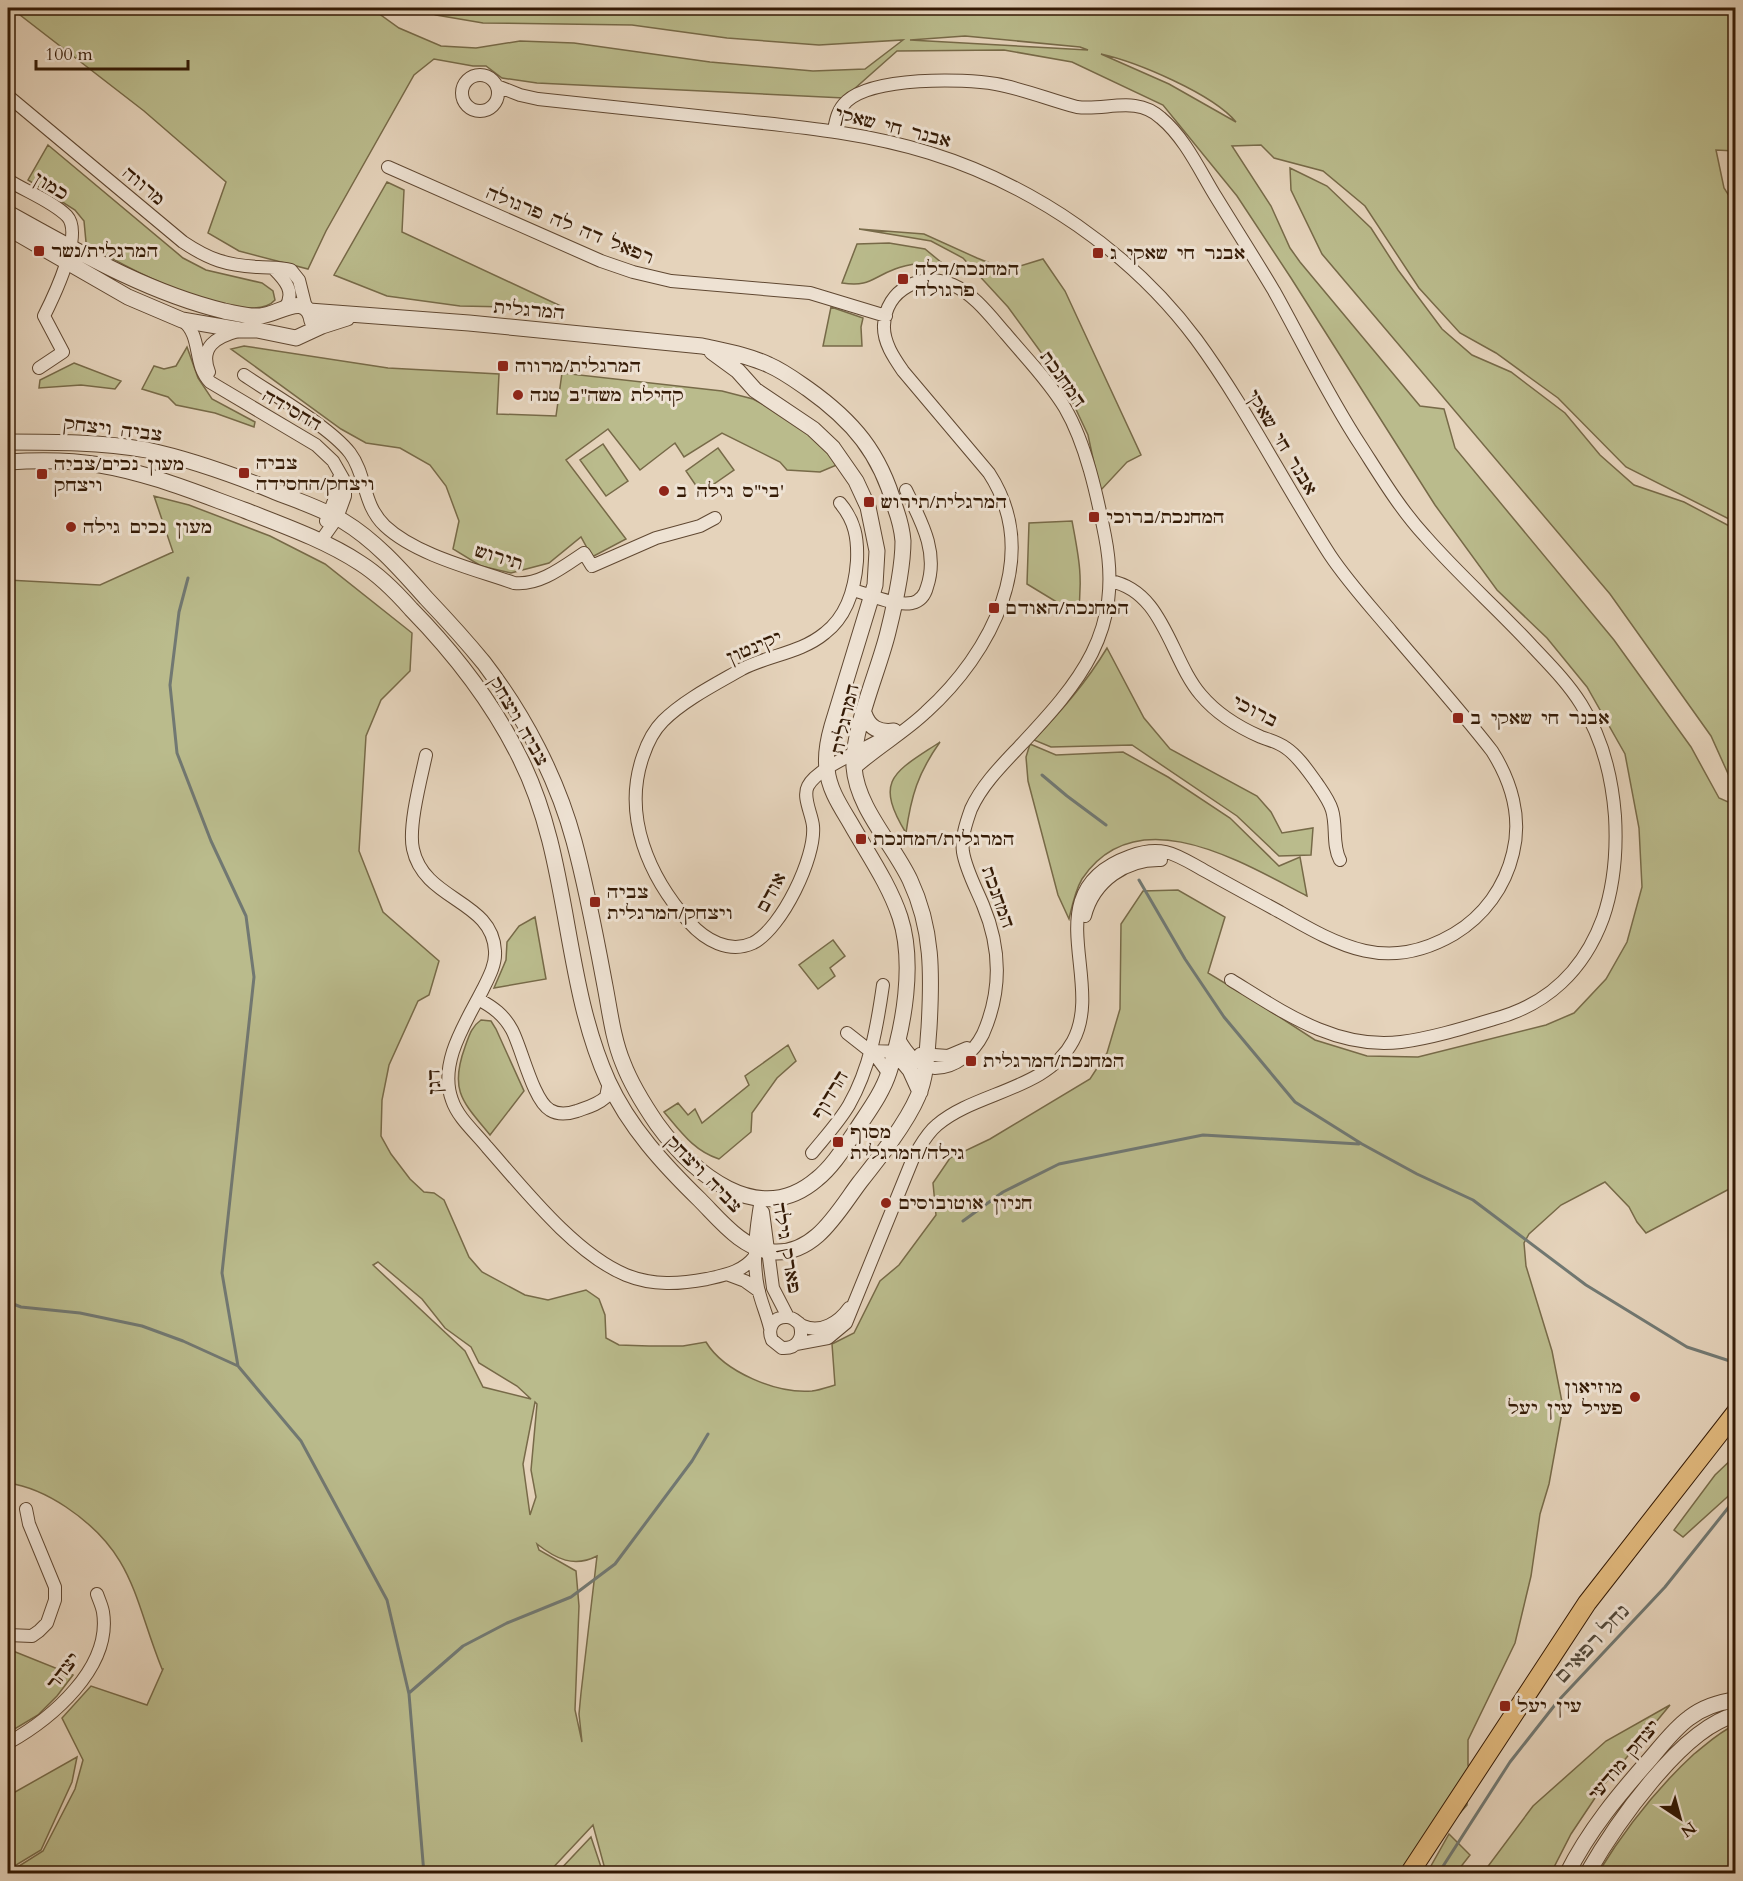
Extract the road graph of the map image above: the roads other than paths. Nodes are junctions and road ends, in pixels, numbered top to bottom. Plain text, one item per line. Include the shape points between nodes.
1 (497, 86) junction
2 (8, 96) edge
3 (538, 99) junction
4 (495, 104) junction
5 (834, 130) junction
6 (388, 166) dead end
7 (8, 180) edge
8 (8, 213) edge
9 (8, 228) edge
10 (68, 255) junction
11 (273, 269) junction
12 (283, 310) junction
13 (308, 310) junction
14 (352, 316) junction
15 (886, 316) junction
16 (182, 320) junction
17 (240, 330) junction
18 (306, 334) junction
19 (285, 335) junction
20 (702, 346) junction
21 (39, 368) dead end
22 (244, 375) dead end
23 (219, 388) junction
24 (316, 424) junction
25 (306, 439) junction
26 (8, 442) edge
27 (8, 462) edge
28 (906, 490) dead end
29 (840, 503) dead end
30 (333, 516) junction
31 (715, 518) dead end
32 (320, 542) junction
33 (1110, 581) junction
34 (853, 590) junction
35 (873, 596) junction
36 (894, 602) junction
37 (938, 701) junction
38 (864, 713) junction
39 (894, 731) junction
40 (854, 753) junction
41 (426, 755) dead end
42 (639, 766) joint
43 (827, 769) junction
44 (855, 772) junction
45 (830, 785) junction
46 (807, 788) junction
47 (1340, 860) dead end
48 (1231, 980) dead end
49 (883, 985) dead end
50 (478, 999) junction
51 (846, 1033) dead end
52 (900, 1047) junction
53 (871, 1051) junction
54 (926, 1061) junction
55 (889, 1074) junction
56 (609, 1083) junction
57 (920, 1092) junction
58 (596, 1105) junction
59 (624, 1111) junction
60 (812, 1153) dead end
61 (760, 1199) junction
62 (759, 1252) junction
63 (729, 1275) junction
64 (759, 1291) junction
65 (855, 1300) junction
66 (793, 1320) junction
67 (770, 1328) junction
68 (796, 1344) junction
69 (1736, 1412) edge
70 (26, 1509) dead end
71 (97, 1594) dead end
72 (8, 1635) edge
73 (1736, 1700) edge
74 (1736, 1715) edge
75 (8, 1743) edge
76 (1409, 1874) edge
77 (1567, 1874) edge
78 (1587, 1874) edge

1 - 3 street, אבנר חי שאקי
1 - 4 street
1 - 4 street via 488,76 475,75 462,90 465,103 475,111
2 - 11 street, מרווה via 198,252 229,264
3 - 4 street, אבנר חי שאקי
3 - 5 street, אבנר חי שאקי
5 - 48 street via 839,112 856,95 938,79 998,84 1089,109 1144,106 1160,116 1186,149 1254,257 1333,403 1397,502 1427,539 1549,664 1581,704 1592,725 1605,758 1614,800 1616,845 1611,884 1594,939 1575,968 1550,994 1498,1018 1387,1043 1350,1039 1312,1027
5 - 65 street, אבנר חי שאקי via 893,142 969,166 1072,222 1135,272 1168,306 1220,373 1331,557 1492,751 1509,781 1516,814 1511,862 1491,901 1449,937 1420,950 1389,954 1344,945 1178,855 1153,852 1123,859 1096,877 1078,909 1082,1013 1072,1044 1051,1066 1006,1092 949,1116 929,1133 914,1156
6 - 15 street, רפאל דה לה פרגולה via 633,273 684,283 810,293
7 - 10 street, כמון via 68,218 73,233
8 - 10 street
9 - 10 street
10 - 12 street via 191,303 258,317
10 - 16 street via 143,305
10 - 21 street via 44,316 63,352
11 - 12 street via 288,284 289,302
11 - 13 street, מרווה via 291,270 299,280
12 - 13 street via 295,305
12 - 19 street via 279,327
13 - 14 street, המרגלית
13 - 18 street via 312,324
14 - 18 street, המרגלית
14 - 20 street, המרגלית
15 - 33 street, המחנכת via 893,299 916,282 928,279 955,285 980,305 1045,380 1064,406 1079,439 1106,538
15 - 37 street via 885,336 894,358 989,473 1010,519 1010,566 1002,607 975,657
16 - 17 street
16 - 23 street, החסידה via 195,336 200,369
17 - 19 street
17 - 23 street via 219,337 207,353 208,371
18 - 19 street via 296,338
20 - 35 street, המרגלית via 738,371 754,390 813,429 846,465 868,507 875,537
20 - 36 street, המרגלית via 765,362 784,373 841,413 867,445 883,472 903,534
22 - 24 street, תירוש
23 - 25 street, החסידה
24 - 25 street
24 - 31 street, תירוש via 350,453 369,504 399,537 428,552 514,583 526,585 584,553 592,566
25 - 30 street, החסידה via 326,453 345,482 346,492
26 - 30 street, צביה ויצחק via 86,443 146,450 220,471
27 - 32 street, צביה ויצחק via 67,462 112,468 217,500
28 - 36 street via 928,540 930,575 922,598 914,603
29 - 34 street via 857,533
30 - 32 street, החסידה
30 - 61 street, צביה ויצחק via 365,536 396,564 479,657 510,701 537,748 573,835 616,1043 630,1078 657,1123 693,1163 728,1189
32 - 56 street, צביה ויצחק via 373,572 419,616 476,686 513,744 546,825 586,1017
33 - 47 street, ברוכי via 1124,584 1143,599 1161,623 1188,678 1216,711 1287,748 1304,766 1333,812
33 - 54 street, המחנכת via 1102,629 1077,681 984,786 972,806 963,854 987,915 998,960 997,988 990,1018 971,1052 940,1068
34 - 35 street
34 - 42 street, יקינטון via 841,616 815,640 745,668 662,721
35 - 36 street
35 - 43 street, המרגלית via 830,734
36 - 38 street, המרגלית
37 - 39 street
37 - 44 street
38 - 39 street via 877,730
38 - 40 street, המרגלית
39 - 40 street
40 - 43 street
40 - 44 street, המרגלית
41 - 50 street, דגן via 415,806 412,847 425,877 477,914 494,940 495,960
42 - 46 street, אודם via 635,810 656,877 700,933 731,947 763,936 780,918 791,898 812,843
43 - 44 street via 841,767
43 - 45 street, המרגלית
43 - 46 street
44 - 54 street, המרגלית via 870,811 908,877 924,922 932,970
45 - 46 street via 816,782
45 - 52 street, המרגלית via 901,919 906,994
49 - 53 street, הרדוף
50 - 58 street via 494,1008 513,1031 546,1108 562,1114
50 - 63 street, דגן via 454,1048 449,1075 451,1097 462,1117 508,1171 582,1248 627,1276 669,1283
51 - 53 street
52 - 53 street
52 - 54 street
52 - 55 street, המרגלית
52 - 57 street
53 - 55 street
53 - 60 street, הרדוף via 848,1107
54 - 57 street, המרגלית
55 - 61 street, המרגלית via 848,1142 817,1179 791,1194
56 - 58 street via 606,1097
56 - 59 street, צביה ויצחק
57 - 62 street, המרגלית via 885,1148 821,1233 795,1249
58 - 59 street
59 - 62 street, צביה ויצחק via 689,1190
61 - 62 street, פארק גילה
62 - 63 street, דגן via 746,1266
62 - 64 street, פארק גילה
62 - 66 street, פארק גילה via 773,1288
63 - 64 street
64 - 67 street, פארק גילה
65 - 66 street, אבנר חי שאקי via 828,1326 814,1329
65 - 68 street, אבנר חי שאקי via 846,1323 834,1335
66 - 67 street via 777,1319
66 - 68 street via 801,1334
67 - 68 street via 771,1340 777,1346 788,1348
69 - 76 main road via 1587,1603
70 - 72 street via 55,1587 55,1600 39,1631 32,1636
71 - 75 street, יצהר via 103,1613 102,1630 88,1672 55,1710
73 - 77 street, יצחק מודעי via 1702,1710 1676,1729 1613,1802
74 - 78 street, יצחק מודעי via 1700,1731 1688,1742 1632,1805

